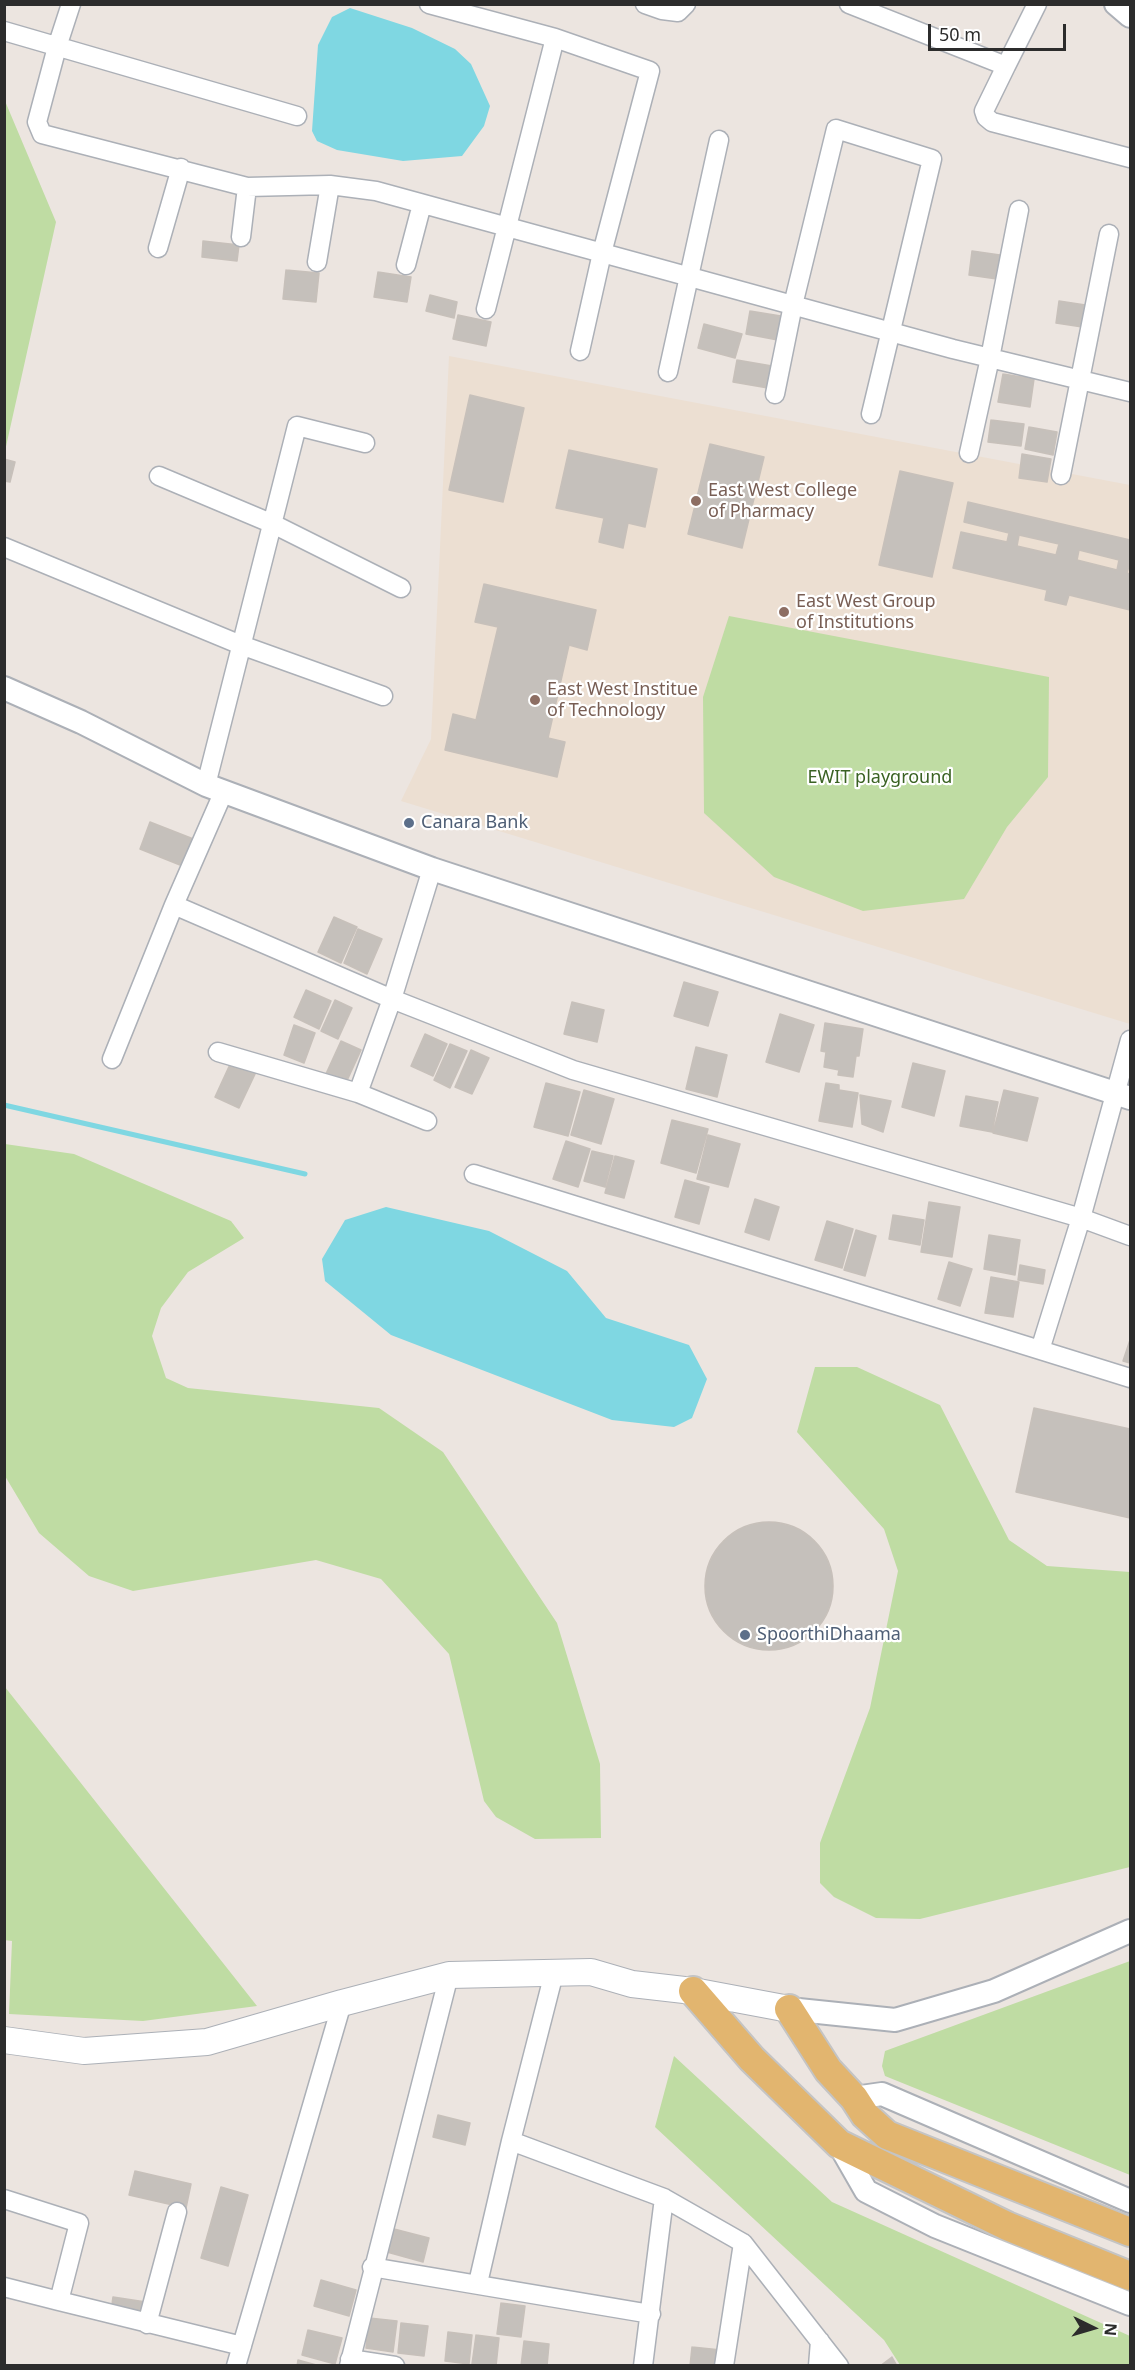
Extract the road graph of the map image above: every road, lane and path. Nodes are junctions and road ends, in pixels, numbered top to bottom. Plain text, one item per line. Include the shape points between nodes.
1 (71, 4) edge
2 (429, 4) edge
3 (645, 4) edge
4 (686, 4) edge
5 (849, 4) edge
6 (1037, 4) edge
7 (4, 31) edge
8 (555, 38) junction
9 (57, 47) junction
10 (1006, 66) junction
11 (297, 116) dead end
12 (719, 140) dead end
13 (1131, 159) edge
14 (181, 168) junction
15 (330, 185) junction
16 (247, 187) junction
17 (422, 204) junction
18 (1019, 210) dead end
19 (505, 226) junction
20 (1109, 234) dead end
21 (241, 237) dead end
22 (158, 248) dead end
23 (602, 253) junction
24 (317, 262) dead end
25 (406, 265) dead end
26 (690, 277) junction
27 (793, 305) junction
28 (486, 309) dead end
29 (891, 332) junction
30 (580, 351) dead end
31 (990, 358) junction
32 (668, 372) dead end
33 (1080, 380) junction
34 (1131, 392) edge
35 (775, 394) dead end
36 (871, 414) dead end
37 (365, 443) dead end
38 (969, 453) dead end
39 (1061, 474) dead end
40 (159, 476) dead end
41 (273, 524) junction
42 (4, 547) edge
43 (400, 588) dead end
44 (242, 645) junction
45 (4, 688) edge
46 (383, 696) dead end
47 (215, 788) junction
48 (432, 869) junction
49 (174, 905) junction
50 (392, 999) junction
51 (1131, 1040) edge
52 (218, 1052) dead end
53 (112, 1059) dead end
54 (358, 1093) junction
55 (1123, 1096) edge
56 (427, 1121) dead end
57 (474, 1174) dead end
58 (1081, 1218) junction
59 (1131, 1236) edge
60 (1040, 1350) junction
61 (1131, 1378) edge
62 (1131, 1931) edge
63 (554, 1973) junction
64 (449, 1976) junction
65 (693, 1991) junction
66 (342, 2002) junction
67 (789, 2009) junction
68 (4, 2040) edge
69 (854, 2098) junction
70 (510, 2141) junction
71 (839, 2144) junction
72 (664, 2198) junction
73 (4, 2199) edge
74 (1131, 2200) edge
75 (177, 2212) dead end
76 (1131, 2232) edge
77 (744, 2243) junction
78 (372, 2267) junction
79 (1131, 2276) edge
80 (478, 2283) junction
81 (4, 2287) edge
82 (59, 2301) junction
83 (1131, 2304) edge
84 (651, 2314) junction
85 (147, 2324) junction
86 (820, 2341) junction
87 (242, 2346) junction
88 (349, 2362) edge
89 (236, 2366) edge
90 (395, 2366) edge
91 (643, 2366) edge
92 (724, 2366) edge
93 (818, 2366) edge
94 (839, 2366) edge

1 - 9 street
2 - 8 street
3 - 4 street via 678,12
5 - 10 street
6 - 10 street
7 - 9 street
8 - 19 street
8 - 23 street via 650,71
9 - 11 street
9 - 14 street via 36,122 42,134
10 - 13 street via 984,111 992,122
12 - 26 street
14 - 16 street
14 - 22 street
15 - 16 street
15 - 17 street via 376,191
15 - 24 street
16 - 21 street
17 - 19 street
17 - 25 street
18 - 31 street
19 - 23 street
19 - 28 street
20 - 33 street
23 - 26 street
23 - 30 street
26 - 27 street
26 - 32 street
27 - 29 street
27 - 29 street via 836,129 932,159
27 - 35 street
29 - 31 street
29 - 36 street
31 - 33 street
31 - 38 street
33 - 34 street
33 - 39 street
37 - 41 street via 297,426
40 - 41 street
41 - 43 street
41 - 44 street
42 - 44 street
44 - 46 street
44 - 47 street
45 - 47 street
47 - 48 street
47 - 49 street
48 - 50 street
48 - 55 street
49 - 50 street
49 - 53 street
50 - 54 street
50 - 58 street via 573,1070
51 - 55 street
52 - 54 street
54 - 56 street
55 - 58 street
57 - 60 street
58 - 59 street
58 - 60 street
60 - 61 street
62 - 67 street via 994,1991 895,2020
63 - 64 main road
63 - 65 main road via 591,1972 632,1984
63 - 70 street
64 - 66 main road
64 - 78 street
65 - 67 main road
65 - 71 main road via 752,2059
66 - 68 main road via 207,2042 84,2050
66 - 87 street
67 - 69 main road via 828,2070
69 - 74 street via 882,2094
69 - 76 main road via 865,2115 887,2135
70 - 72 street
70 - 80 street
71 - 79 main road via 1007,2226
71 - 83 street via 866,2191 935,2226
72 - 77 street
72 - 84 street
73 - 82 street via 79,2223
75 - 85 street
77 - 86 street
77 - 92 street
78 - 80 street
78 - 88 street
80 - 84 street
81 - 82 street
82 - 85 street
84 - 91 street
85 - 87 street
86 - 93 street
86 - 94 street
87 - 89 street
88 - 90 street

